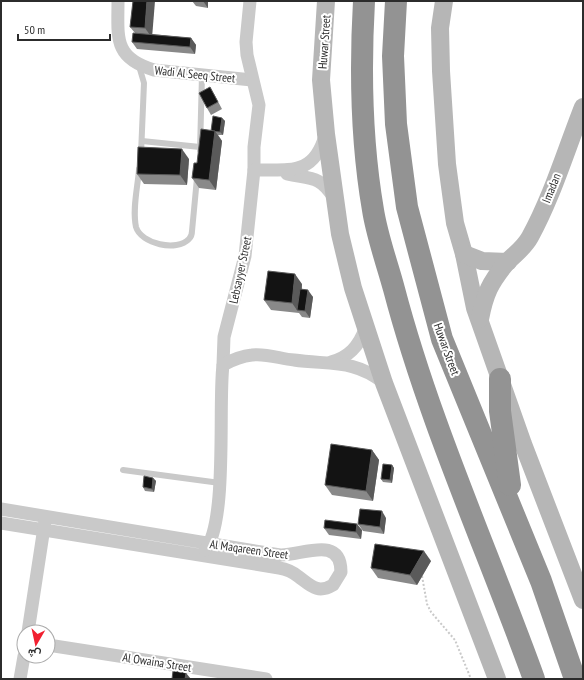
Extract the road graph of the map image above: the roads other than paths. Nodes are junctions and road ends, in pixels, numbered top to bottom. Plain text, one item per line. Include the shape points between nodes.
1 (118, 1) edge
2 (250, 1) edge
3 (326, 1) edge
4 (364, 1) edge
5 (396, 1) edge
6 (444, 1) edge
7 (140, 66) junction
8 (202, 75) junction
9 (252, 80) junction
10 (583, 107) edge
11 (326, 134) junction
12 (142, 141) junction
13 (200, 147) junction
14 (200, 154) edge
15 (198, 170) edge
16 (254, 170) junction
17 (274, 170) junction
18 (334, 198) junction
19 (464, 254) junction
20 (508, 262) junction
21 (480, 320) junction
22 (365, 329) junction
23 (329, 362) junction
24 (223, 364) junction
25 (500, 379) junction
26 (384, 383) junction
27 (123, 470) dead end
28 (220, 483) junction
29 (1, 509) edge
30 (46, 516) junction
31 (514, 516) junction
32 (1, 523) edge
33 (43, 530) junction
34 (209, 544) junction
35 (197, 554) junction
36 (583, 600) edge
37 (29, 624) edge
38 (56, 646) edge
39 (23, 664) edge
40 (20, 679) edge
41 (266, 679) edge
42 (497, 679) edge
43 (534, 679) edge
44 (575, 679) edge

1 - 7 street, Wadi Al Seeq Street via 118,39 121,50
2 - 9 street, Lebsayyer Street via 246,42
3 - 11 main road, Huwar Street via 321,80
4 - 43 highway via 361,56 362,120 373,211 410,349 475,528
5 - 31 highway, Huwar Street via 393,56 396,124 407,206 442,339
6 - 19 main road via 440,28 447,164 455,223
7 - 8 street, Wadi Al Seeq Street
7 - 12 lane via 144,82
8 - 9 street, Wadi Al Seeq Street
8 - 13 lane
9 - 16 street, Lebsayyer Street via 259,105
10 - 20 main road, Imadan via 536,225 526,245
11 - 17 street via 321,149 313,161 300,168
11 - 18 main road, Huwar Street
12 - 13 lane
12 - 15 lane via 135,211 136,228 144,238 153,243 183,244 190,239
13 - 14 lane
16 - 17 street
16 - 24 street, Lebsayyer Street via 245,256 224,337
17 - 18 street via 316,179 328,187
18 - 22 main road, Huwar Street via 348,266
19 - 20 main road via 482,262
19 - 21 main road via 475,308
20 - 21 main road, Imadan via 489,286 484,297
21 - 25 main road
22 - 23 street via 351,352 341,359
22 - 26 main road, Huwar Street
23 - 24 street via 253,355
23 - 26 street via 362,369
24 - 28 street, Lebsayyer Street via 220,392
25 - 31 highway via 500,411
25 - 36 main road
26 - 42 main road, Huwar Street
27 - 28 lane
28 - 34 street, Lebsayyer Street
29 - 30 street, Al Maqareen Street
30 - 33 street
30 - 34 street, Al Maqareen Street
31 - 44 highway, Huwar Street via 541,580
32 - 33 street, Al Maqareen Street
33 - 35 street, Al Maqareen Street
33 - 37 street
34 - 35 street
34 - 35 street, Al Maqareen Street via 287,556 324,549 337,557 341,572 329,588 318,589 286,569
38 - 41 street, Al Owaina Street
39 - 40 street

